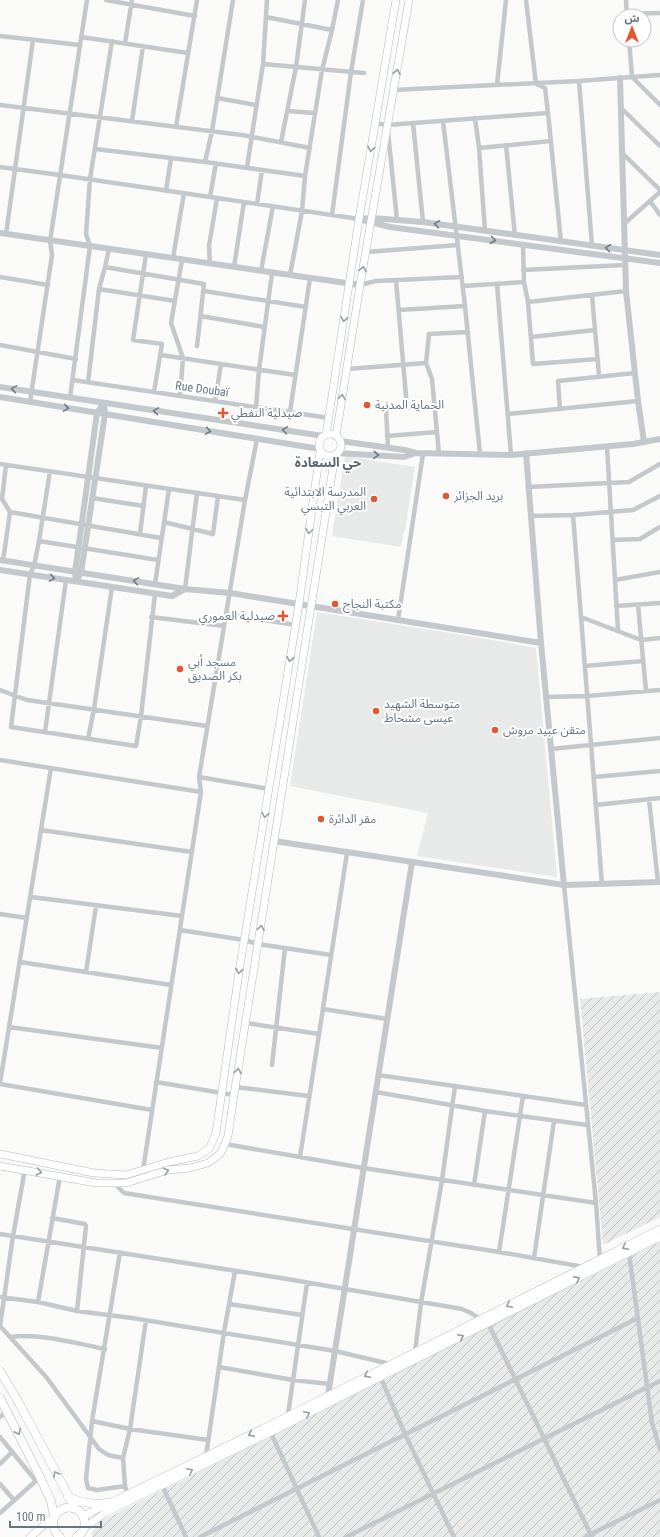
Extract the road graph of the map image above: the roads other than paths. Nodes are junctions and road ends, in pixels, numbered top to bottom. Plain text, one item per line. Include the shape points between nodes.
1 (86, 0) edge
2 (106, 0) edge
3 (197, 0) edge
4 (233, 0) edge
5 (267, 0) edge
6 (305, 0) edge
7 (338, 0) edge
8 (363, 0) edge
9 (396, 0) edge
10 (409, 0) edge
11 (506, 0) edge
12 (526, 0) edge
13 (132, 2) edge
14 (195, 16) junction
15 (266, 18) junction
16 (302, 25) junction
17 (332, 30) junction
18 (0, 36) edge
19 (81, 37) junction
20 (33, 40) junction
21 (112, 41) junction
22 (125, 43) junction
23 (80, 45) junction
24 (143, 46) junction
25 (630, 48) edge
26 (188, 53) junction
27 (263, 64) junction
28 (296, 67) junction
29 (322, 70) junction
30 (351, 72) junction
31 (364, 73) dead end
32 (660, 75) edge
33 (632, 77) junction
34 (620, 78) junction
35 (579, 82) junction
36 (536, 84) junction
37 (497, 86) junction
38 (393, 90) junction
39 (217, 98) junction
40 (0, 105) edge
41 (256, 105) junction
42 (660, 105) edge
43 (23, 108) junction
44 (621, 108) junction
45 (287, 111) junction
46 (69, 113) junction
47 (316, 113) junction
48 (548, 113) junction
49 (101, 117) junction
50 (475, 118) junction
51 (132, 121) junction
52 (443, 121) junction
53 (375, 123) junction
54 (413, 123) junction
55 (388, 125) junction
56 (176, 126) junction
57 (212, 131) junction
58 (251, 136) junction
59 (551, 141) junction
60 (281, 142) junction
61 (506, 144) junction
62 (660, 146) edge
63 (310, 148) junction
64 (479, 148) junction
65 (96, 149) junction
66 (622, 152) junction
67 (171, 158) junction
68 (205, 162) junction
69 (216, 163) junction
70 (0, 167) edge
71 (247, 167) junction
72 (15, 169) junction
73 (262, 170) junction
74 (60, 174) junction
75 (305, 176) junction
76 (90, 179) junction
77 (166, 190) junction
78 (660, 191) edge
79 (184, 193) junction
80 (210, 197) junction
81 (217, 198) junction
82 (650, 201) junction
83 (244, 202) junction
84 (257, 204) junction
85 (273, 206) junction
86 (302, 211) junction
87 (332, 215) junction
88 (660, 215) edge
89 (359, 219) junction
90 (397, 220) junction
91 (371, 221) junction
92 (423, 222) junction
93 (623, 224) junction
94 (456, 226) junction
95 (485, 231) junction
96 (3, 234) edge
97 (457, 235) junction
98 (514, 236) junction
99 (50, 241) junction
100 (561, 242) junction
101 (523, 244) junction
102 (90, 246) junction
103 (458, 246) junction
104 (592, 246) junction
105 (108, 249) junction
106 (624, 250) junction
107 (366, 252) junction
108 (146, 254) junction
109 (660, 255) edge
110 (173, 258) junction
111 (182, 260) junction
112 (624, 261) junction
113 (660, 263) edge
114 (210, 264) junction
115 (106, 267) junction
116 (234, 267) junction
117 (523, 270) junction
118 (261, 271) junction
119 (272, 273) junction
120 (143, 274) junction
121 (290, 275) junction
122 (0, 277) edge
123 (462, 277) junction
124 (310, 278) junction
125 (178, 280) junction
126 (396, 280) junction
127 (524, 282) junction
128 (349, 284) junction
129 (497, 284) junction
130 (48, 285) junction
131 (360, 285) junction
132 (463, 286) junction
133 (99, 289) junction
134 (204, 291) junction
135 (626, 292) junction
136 (140, 295) junction
137 (592, 295) junction
138 (175, 301) junction
139 (267, 301) junction
140 (528, 302) junction
141 (306, 306) junction
142 (466, 306) junction
143 (399, 310) junction
144 (201, 316) junction
145 (264, 328) junction
146 (596, 330) junction
147 (468, 332) junction
148 (531, 337) junction
149 (0, 345) edge
150 (197, 346) dead end
151 (38, 351) junction
152 (161, 355) junction
153 (183, 358) junction
154 (76, 359) junction
155 (598, 359) junction
156 (426, 363) junction
157 (221, 364) junction
158 (403, 365) junction
159 (347, 369) junction
160 (259, 370) junction
161 (635, 373) junction
162 (295, 375) junction
163 (598, 376) junction
164 (73, 380) junction
165 (88, 382) junction
166 (0, 387) edge
167 (32, 392) junction
168 (154, 392) junction
169 (180, 396) junction
170 (0, 397) edge
171 (70, 398) junction
172 (215, 401) junction
173 (638, 401) junction
174 (30, 402) junction
175 (104, 403) junction
176 (435, 406) junction
177 (256, 407) junction
178 (407, 408) junction
179 (560, 409) junction
180 (290, 412) junction
181 (98, 413) junction
182 (105, 414) junction
183 (508, 414) junction
184 (329, 418) junction
185 (437, 432) junction
186 (325, 435) junction
187 (388, 436) junction
188 (257, 439) junction
189 (338, 439) junction
190 (660, 439) edge
191 (644, 442) junction
192 (607, 447) junction
193 (388, 448) junction
194 (320, 450) junction
195 (419, 453) junction
196 (526, 453) junction
197 (336, 454) junction
198 (439, 454) junction
199 (480, 454) junction
200 (511, 455) junction
201 (0, 464) edge
202 (660, 464) edge
203 (6, 465) junction
204 (50, 471) junction
205 (88, 477) junction
206 (95, 478) junction
207 (610, 482) junction
208 (146, 486) junction
209 (528, 488) junction
210 (169, 489) junction
211 (196, 493) junction
212 (218, 496) junction
213 (660, 496) edge
214 (92, 498) junction
215 (245, 500) junction
216 (144, 506) junction
217 (10, 512) junction
218 (612, 512) junction
219 (573, 515) junction
220 (530, 516) junction
221 (43, 517) junction
222 (164, 522) junction
223 (81, 524) junction
224 (88, 525) junction
225 (660, 527) edge
226 (192, 528) junction
227 (140, 534) junction
228 (161, 538) junction
229 (613, 540) junction
230 (39, 541) junction
231 (82, 548) junction
232 (1, 560) edge
233 (158, 560) junction
234 (34, 566) junction
235 (0, 570) edge
236 (78, 572) junction
237 (660, 572) edge
238 (30, 574) junction
239 (66, 580) junction
240 (615, 580) junction
241 (76, 581) junction
242 (155, 584) junction
243 (112, 587) junction
244 (185, 589) junction
245 (230, 593) junction
246 (154, 594) junction
247 (299, 604) junction
248 (660, 604) edge
249 (638, 605) junction
250 (616, 606) junction
251 (312, 607) junction
252 (226, 614) junction
253 (151, 617) junction
254 (581, 617) junction
255 (398, 620) junction
256 (296, 625) junction
257 (224, 626) junction
258 (618, 630) junction
259 (660, 638) edge
260 (641, 640) junction
261 (541, 643) junction
262 (643, 661) junction
263 (585, 666) junction
264 (0, 690) edge
265 (660, 690) edge
266 (646, 691) junction
267 (14, 695) junction
268 (587, 696) junction
269 (546, 697) junction
270 (49, 703) junction
271 (94, 709) junction
272 (141, 716) junction
273 (207, 726) junction
274 (45, 732) junction
275 (660, 738) edge
276 (88, 739) junction
277 (591, 745) junction
278 (551, 749) junction
279 (0, 760) edge
280 (51, 768) junction
281 (660, 771) edge
282 (199, 777) junction
283 (594, 777) junction
284 (269, 789) junction
285 (201, 792) junction
286 (649, 798) junction
287 (660, 798) edge
288 (596, 805) junction
289 (41, 830) junction
290 (274, 841) junction
291 (192, 852) junction
292 (348, 853) junction
293 (412, 862) junction
294 (659, 882) edge
295 (602, 884) junction
296 (564, 885) junction
297 (30, 897) junction
298 (96, 906) junction
299 (0, 914) edge
300 (182, 916) junction
301 (27, 918) junction
302 (180, 930) junction
303 (244, 940) junction
304 (258, 944) junction
305 (285, 948) junction
306 (331, 955) junction
307 (20, 962) junction
308 (86, 972) junction
309 (171, 985) junction
310 (323, 1009) junction
311 (387, 1019) junction
312 (246, 1022) junction
313 (9, 1027) junction
314 (275, 1027) junction
315 (319, 1034) junction
316 (162, 1048) junction
317 (272, 1065) dead end
318 (378, 1075) junction
319 (156, 1082) junction
320 (0, 1084) edge
321 (455, 1086) junction
322 (235, 1087) junction
323 (376, 1092) junction
324 (222, 1093) junction
325 (234, 1095) junction
326 (309, 1096) junction
327 (523, 1096) junction
328 (452, 1104) junction
329 (586, 1105) junction
330 (152, 1110) junction
331 (485, 1111) junction
332 (520, 1116) junction
333 (554, 1121) junction
334 (587, 1125) junction
335 (224, 1144) junction
336 (0, 1154) edge
337 (300, 1157) junction
338 (0, 1166) edge
339 (363, 1168) junction
340 (25, 1169) junction
341 (143, 1170) junction
342 (60, 1176) junction
343 (442, 1180) junction
344 (114, 1183) junction
345 (474, 1185) junction
346 (509, 1190) junction
347 (542, 1196) junction
348 (596, 1203) junction
349 (52, 1218) junction
350 (354, 1229) junction
351 (660, 1229) edge
352 (0, 1234) edge
353 (13, 1236) junction
354 (660, 1237) edge
355 (48, 1241) junction
356 (431, 1242) junction
357 (83, 1247) junction
358 (120, 1252) junction
359 (499, 1252) junction
360 (629, 1253) junction
361 (534, 1258) junction
362 (600, 1263) junction
363 (584, 1267) junction
364 (235, 1271) junction
365 (591, 1272) junction
366 (307, 1283) junction
367 (344, 1290) junction
368 (2, 1298) edge
369 (38, 1302) junction
370 (421, 1303) junction
371 (229, 1304) junction
372 (77, 1311) junction
373 (110, 1315) junction
374 (302, 1315) junction
375 (638, 1318) junction
376 (480, 1319) junction
377 (146, 1320) junction
378 (488, 1323) junction
379 (0, 1326) edge
380 (224, 1332) junction
381 (10, 1338) junction
382 (298, 1345) junction
383 (105, 1349) junction
384 (335, 1351) junction
385 (415, 1352) junction
386 (390, 1364) junction
387 (219, 1367) junction
388 (0, 1371) edge
389 (380, 1376) junction
390 (293, 1380) junction
391 (516, 1380) junction
392 (660, 1381) edge
393 (330, 1384) junction
394 (648, 1387) junction
395 (328, 1395) junction
396 (0, 1398) edge
397 (7, 1410) junction
398 (288, 1415) junction
399 (0, 1417) edge
400 (92, 1421) junction
401 (130, 1429) junction
402 (269, 1429) junction
403 (405, 1434) junction
404 (0, 1437) edge
405 (91, 1438) junction
406 (544, 1439) junction
407 (208, 1440) junction
408 (660, 1449) edge
409 (12, 1452) junction
410 (206, 1456) junction
411 (123, 1458) junction
412 (0, 1464) edge
413 (38, 1479) junction
414 (0, 1484) edge
415 (162, 1485) junction
416 (125, 1486) junction
417 (296, 1489) junction
418 (434, 1494) junction
419 (128, 1495) junction
420 (68, 1497) junction
421 (14, 1500) junction
422 (660, 1500) edge
423 (107, 1503) junction
424 (75, 1508) junction
425 (0, 1513) edge
426 (83, 1516) junction
427 (54, 1517) junction
428 (84, 1532) edge
429 (591, 1536) edge
430 (30, 1537) edge
431 (59, 1537) edge
432 (77, 1537) edge
433 (186, 1537) edge
434 (200, 1537) edge
435 (319, 1537) edge
436 (346, 1537) edge
437 (454, 1537) edge
438 (585, 1537) edge

1 - 19 street
2 - 13 street
3 - 14 street
4 - 39 street
5 - 15 street
6 - 16 street
7 - 17 street
8 - 30 street
9 - 53 main road
38 -> 10 main road
11 - 37 street
12 - 36 street
13 - 14 street
13 - 22 street
14 - 26 street
15 - 16 street
15 - 27 street
16 - 17 street
16 - 28 street
17 - 29 street
18 - 20 street
19 - 21 street
19 - 23 street
20 - 23 street
20 - 43 street
21 - 22 street
21 - 49 street
22 - 24 street
23 - 46 street
24 - 26 street
24 - 51 street
25 - 33 street
26 - 56 street
27 - 28 street
27 - 41 street
28 - 29 street
28 - 45 street
29 - 30 street
29 - 47 street
30 - 31 street
30 - 87 street
32 - 33 street
33 - 34 street
33 - 42 street
34 - 35 street
34 - 44 street
35 - 36 street
35 - 104 street
36 - 37 street
36 - 48 street via 545,88
37 - 38 street
38 - 55 main road
39 - 41 street
39 - 57 street
40 - 43 street
41 - 58 street
43 - 46 street
43 - 72 street
44 - 62 street
44 - 66 street
45 - 47 street
45 - 60 street
46 - 49 street
46 - 74 street
47 - 63 street
48 - 50 street
48 - 59 street
49 - 51 street
49 - 65 street
50 - 52 street
50 - 64 street
51 - 56 street
52 - 54 street
52 - 94 street
53 - 55 street
53 -> 89 main road
54 - 55 street
54 - 92 street
55 - 90 street
55 - 91 main road
56 - 57 street
57 - 58 street
57 - 68 street
58 - 60 street
58 - 71 street
59 - 61 street
59 - 100 street
60 - 63 street
61 - 64 street
61 - 98 street
63 - 75 street
64 - 95 street
65 - 67 street
65 - 76 street
66 - 78 street
66 - 93 street
67 - 68 street
67 - 77 street
68 - 69 street
69 - 71 street
69 - 80 street
70 - 72 street
71 - 73 street
72 - 74 street
72 - 96 street
73 - 75 street
73 - 84 street
74 - 76 street
74 - 99 street
75 - 86 street
76 - 77 street
76 - 102 street via 86,234
77 - 79 street
78 - 82 street
79 - 80 street
79 - 110 street
80 - 81 street
81 - 83 street
81 - 114 street via 209,246
82 - 88 street
82 - 93 street
83 - 84 street
83 - 116 street
84 - 85 street
85 - 86 street
85 - 118 street
86 - 87 street
86 - 121 street
87 - 89 street
89 - 91 street
89 - 128 main road
90 - 91 street
90 - 92 street
91 - 97 street
91 - 107 main road
94 -> 92 street
93 - 106 street
94 - 95 street
94 - 97 street
95 - 98 street
96 - 99 street
97 -> 101 street
97 - 103 street
98 - 100 street
99 - 102 street
99 - 130 street via 52,256
100 - 104 street
101 - 112 street
101 - 117 street
102 - 105 street
102 - 154 street
103 - 107 street
103 - 123 street
106 -> 104 street
105 - 108 street
105 - 115 street
106 - 109 street
106 - 112 street
131 -> 107 main road
108 - 110 street
108 - 120 street
110 - 111 street
111 - 114 street
111 - 125 street
112 - 113 street
112 - 117 street
112 - 135 street
114 - 116 street
115 - 120 street
115 - 133 street
116 - 118 street
117 - 127 street
118 - 119 street
119 - 121 street
119 - 139 street
120 - 125 street
120 - 136 street
121 - 124 street
122 - 130 street
123 - 126 street
123 - 132 street
124 - 128 street
124 - 141 street
125 - 134 street via 204,284
125 - 138 street
126 - 131 street
126 - 143 street
127 - 129 street
127 - 140 street
128 - 131 street
128 -> 184 main road
129 - 132 street
129 - 183 street
130 - 151 street
131 - 159 main road
132 - 142 street
133 - 136 street
133 - 165 street
134 - 139 street
134 - 144 street
135 - 137 street
135 - 161 street
136 - 138 street
136 - 152 street via 133,340 162,344
137 - 140 street
137 - 146 street
138 - 153 street via 171,323
139 - 141 street
139 - 145 street
140 - 148 street
141 - 162 street
142 - 143 street
142 - 147 street
143 - 158 street
144 - 145 street
144 - 150 street
145 - 160 street
146 - 148 street
146 - 155 street
147 - 156 street via 428,334
147 - 199 street
148 - 155 street via 533,364
149 - 151 street
151 - 154 street
151 - 167 street
152 - 153 street
152 - 168 street
153 - 157 street
153 - 169 street
154 - 164 street
155 - 163 street
156 - 158 street
156 - 176 street via 432,379
157 - 160 street
157 - 172 street
158 - 159 street
158 - 178 street
189 -> 159 main road
160 - 162 street
160 - 177 street
161 - 163 street
161 - 173 street
162 - 180 street
163 - 179 street via 558,381
164 - 165 street, Rue Doubaï
164 - 171 street
165 - 168 street, Rue Doubaï
167 -> 166 street
167 - 171 street
167 - 174 street
168 - 169 street, Rue Doubaï
169 - 172 street, Rue Doubaï
170 - 174 street
171 - 175 street
172 - 177 street, Rue Doubaï
173 - 179 street
173 - 191 street
174 -> 181 street
175 - 181 street
175 - 182 street
186 -> 175 street
176 - 178 street
176 - 185 street
177 - 180 street, Rue Doubaï
178 - 187 street via 386,409
179 - 183 street
180 - 184 street, Rue Doubaï
181 - 182 street
181 - 205 street
182 -> 188 street
182 - 206 street
183 - 200 street
184 - 186 main road
185 - 187 street
185 - 198 street
186 - 189 main road
186 - 194 main road via 319,444
187 - 193 street
188 - 194 street
188 - 215 street
189 - 193 street
189 - 197 main road via 340,447
190 - 191 street
191 - 192 street
192 - 196 street
192 - 207 street
193 - 195 street
194 - 197 main road via 328,456
194 -> 247 main road
197 -> 195 street via 404,457
195 - 198 street
195 - 255 street
196 - 200 street
196 - 209 street
197 - 251 main road
198 - 199 street
199 - 200 street
201 - 203 street
202 - 207 street via 629,482
203 - 204 street
203 - 217 street via 2,499
204 - 205 street
204 - 221 street
205 - 206 street
205 - 223 street
206 - 208 street
206 - 214 street
207 - 209 street
207 - 218 street
208 - 210 street
208 - 216 street
209 - 220 street
210 - 211 street
210 - 222 street
211 - 212 street
211 - 226 street
212 - 215 street
212 - 226 street via 213,534
213 - 218 street via 634,510
214 - 216 street
214 - 224 street
215 - 245 street
216 - 227 street
217 - 221 street
217 - 232 street
218 - 219 street
218 - 229 street
219 - 220 street
219 - 254 street
220 - 261 street
221 - 223 street
221 - 230 street
222 - 226 street
222 - 228 street
223 - 224 street
223 - 231 street
224 - 227 street
224 - 231 street
225 - 229 street via 640,539
226 - 244 street
227 - 228 street
228 - 233 street
229 - 240 street
230 - 231 street
230 - 234 street
231 - 233 street
231 - 236 street
232 - 234 street
233 - 242 street
234 - 236 street
234 - 238 street
235 - 238 street
236 - 241 street
242 -> 236 street
237 - 240 street
238 -> 239 street
238 - 267 street
239 - 241 street
239 - 270 street
240 - 250 street
241 - 243 street
242 - 244 street
243 - 246 street
243 - 271 street
244 - 245 street
244 - 246 street via 172,596
245 - 247 street
245 - 252 street
246 - 253 street
247 - 251 street
247 - 256 main road
248 - 249 street
249 - 250 street
249 - 260 street
250 - 258 street
251 - 255 street
251 - 290 main road
252 - 256 street
252 - 257 street
253 - 257 street
253 - 272 street
254 - 258 street
254 - 263 street
255 - 261 street
256 -> 284 main road
257 - 273 street
258 - 260 street
259 - 260 street
260 - 262 street
261 - 269 street
262 - 263 street
262 - 266 street
263 - 268 street
264 - 267 street
265 - 266 street
266 - 268 street
267 - 270 street
267 - 274 street via 11,727
268 - 269 street
268 - 277 street
269 - 278 street
270 - 271 street
270 - 274 street
271 - 272 street
271 - 276 street
272 - 273 street
272 - 276 street via 136,746
273 - 282 street
274 - 276 street
275 - 277 street
277 - 278 street
277 - 283 street
278 - 296 street
279 - 280 street
280 - 285 street
280 - 289 street
281 - 283 street
282 - 284 street
282 - 285 street
283 - 288 street
284 -> 303 main road
285 - 291 street
286 - 287 street
286 - 288 street
286 - 294 street
288 - 295 street
289 - 291 street
289 - 297 street
290 - 292 street
304 -> 290 main road
291 - 300 street
292 - 293 street
292 - 306 street
293 - 296 street
293 - 311 street
294 - 295 street
295 - 296 street
296 - 329 street
297 - 298 street
297 - 301 street
298 - 300 street
298 - 308 street
299 - 301 street
300 - 302 street
301 - 307 street
302 - 303 street
302 - 309 street
303 - 304 street
303 -> 324 main road
304 - 305 street
304 - 312 main road
305 - 306 street
305 - 314 street
306 - 310 street
307 - 308 street
307 - 313 street
308 - 309 street
309 - 316 street
310 - 311 street
310 - 315 street
311 - 318 street
312 - 314 street
322 -> 312 main road
313 - 316 street
313 - 320 street
314 - 315 street
314 - 317 street
315 - 326 street
316 - 319 street
318 - 321 street
318 - 323 street
319 - 324 street
319 - 330 street
320 - 330 street
321 - 327 street
321 - 328 street
322 - 325 main road
322 - 326 street
323 - 328 street
323 - 339 street
324 - 325 street
324 - 341 main road via 216,1133 209,1149 198,1156
325 - 335 main road via 228,1136
326 - 337 street
327 - 329 street
327 - 332 street
328 - 331 street
328 - 343 street
329 - 334 street
330 - 341 street
331 - 332 street
331 - 345 street
332 - 333 street
332 - 346 street
333 - 334 street
333 - 347 street
334 - 348 street
335 - 337 street
344 -> 335 main road via 126,1183 168,1170 208,1163 220,1154
336 - 341 main road via 94,1173 126,1175
337 - 339 street
338 - 340 main road
339 - 343 street
339 - 350 street
340 -> 342 main road
340 - 353 street
342 - 344 main road via 96,1183
342 - 349 street
343 - 345 street
343 - 356 street
344 - 350 street via 124,1193
345 - 346 street
346 - 347 street
346 - 359 street
347 - 348 street
347 - 361 street
348 - 362 street
349 - 355 street
349 - 357 street via 85,1224
350 - 356 street
350 - 367 street
351 -> 362 main road
352 - 353 street
353 - 355 street
353 - 368 street
354 - 360 main road
355 - 357 street
355 - 369 street
356 - 359 street
356 - 370 street
357 - 358 street
357 - 372 street
358 - 364 street
358 - 373 street
359 - 361 street
360 - 362 main road
360 - 375 street
361 - 363 street
362 - 363 main road
362 - 365 main road
363 - 365 street
363 -> 376 main road
364 - 366 street
364 - 371 street
378 -> 365 main road
366 - 367 street
366 - 374 street
367 - 370 street
367 - 384 street
368 - 369 street
368 - 379 street
369 - 372 street
370 - 376 street via 465,1310
370 - 385 street
371 - 374 street
371 - 380 street
372 - 373 street
373 - 377 street
373 - 383 street
374 - 382 street
375 - 391 street
375 - 394 street
376 - 385 main road
377 - 380 street
377 - 401 street
389 -> 378 main road
378 - 391 street
379 - 381 street
380 - 382 street
380 - 387 street
381 - 383 street via 42,1338
381 - 405 street via 47,1378
382 - 384 street
382 - 390 street
383 - 400 street
384 - 386 street
384 - 393 street
385 - 386 main road
386 -> 395 main road
387 - 390 street
387 - 407 street
420 -> 388 main road
402 -> 389 main road
389 - 403 street
390 - 393 street
390 - 398 street
391 - 403 street
391 - 406 street
392 - 394 street
393 - 395 street
394 - 406 street
394 - 408 street via 654,1431
395 - 398 main road
396 - 397 main road
397 - 399 street
397 -> 413 main road
398 - 402 main road
400 - 401 street
400 - 405 street
401 - 407 street
401 - 411 street
402 -> 410 main road
415 -> 402 main road
402 - 417 street
403 - 417 street
403 - 418 street
404 - 409 street
405 - 411 street via 108,1455
405 - 416 street via 86,1478 88,1488 97,1490
406 - 418 street
406 - 429 street
407 - 410 street
409 - 412 street
409 - 413 street
410 - 419 main road
411 - 416 street
413 - 421 street
413 - 427 main road via 51,1501
414 - 421 street
415 - 428 main road via 105,1512
415 - 433 street
416 - 419 street
417 - 434 street
417 - 435 street
418 - 436 street
418 - 437 street
419 - 423 main road
420 - 423 main road via 90,1505
420 - 424 main road
421 - 425 street
422 - 429 street
423 - 426 main road
424 - 426 main road
424 - 427 main road via 63,1508
426 - 428 main road
427 - 430 main road
427 - 431 main road via 53,1528
428 - 432 main road
429 - 438 street

